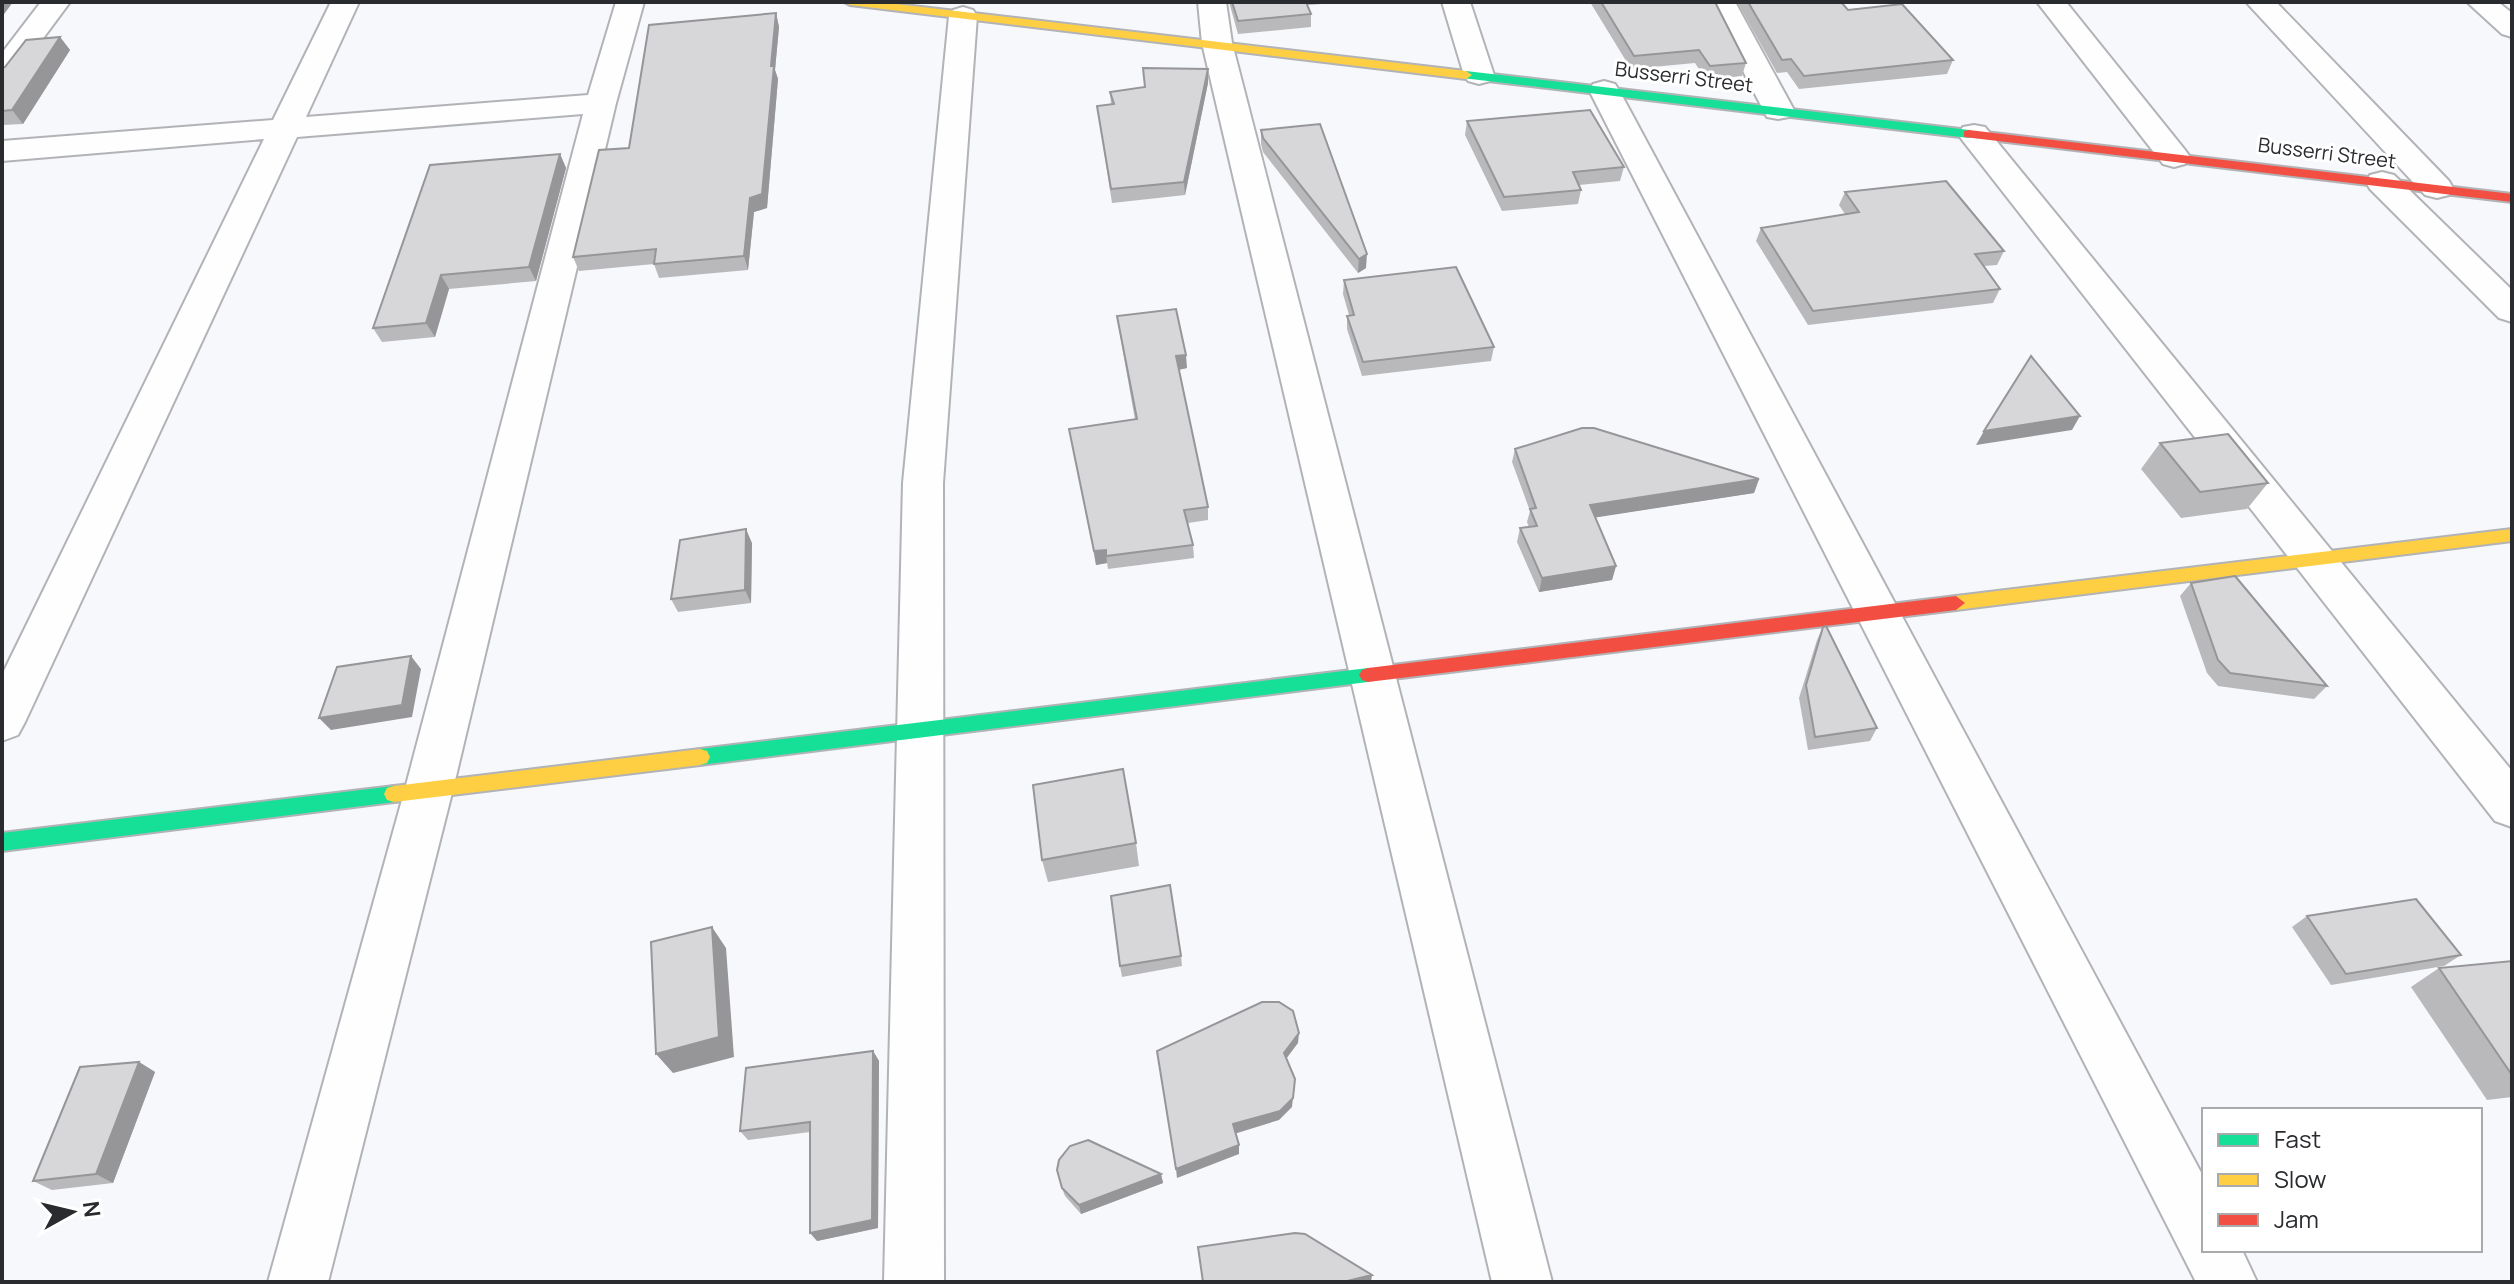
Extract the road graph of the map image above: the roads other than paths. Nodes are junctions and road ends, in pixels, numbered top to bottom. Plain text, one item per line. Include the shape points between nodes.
1 (56, 2) edge
2 (345, 2) edge
3 (630, 2) edge
4 (850, 2) edge
5 (1456, 2) edge
6 (1721, 2) edge
7 (2051, 2) edge
8 (2260, 2) edge
9 (2481, 2) edge
10 (963, 16) junction
11 (1215, 23) edge
12 (2512, 28) edge
13 (2, 73) edge
14 (1479, 75) junction
15 (1604, 90) junction
16 (601, 103) junction
17 (1778, 110) junction
18 (286, 129) junction
19 (1974, 134) junction
20 (2, 151) edge
21 (2174, 157) junction
22 (2382, 182) junction
23 (2437, 188) junction
24 (2512, 198) edge
25 (2512, 310) edge
26 (2512, 535) edge
27 (2314, 559) junction
28 (1878, 613) junction
29 (1372, 674) junction
30 (2, 722) edge
31 (922, 730) junction
32 (429, 789) junction
33 (2512, 806) edge
34 (2, 842) edge
35 (2202, 1233) edge
36 (2212, 1252) edge
37 (298, 1282) edge
38 (914, 1282) edge
39 (1522, 1282) edge
40 (2227, 1282) edge

1 - 13 street
2 - 18 street
3 - 16 street
4 - 10 street, Busserri Street
5 - 14 street
6 - 17 street
7 - 21 street
8 - 23 street
9 - 12 street
10 - 11 street, Busserri Street
10 - 31 street via 923,483
11 - 14 street, Busserri Street
11 - 29 street
14 - 15 street, Busserri Street
15 - 17 street, Busserri Street
15 - 28 street
16 - 18 street
16 - 32 street
17 - 19 street, Busserri Street
18 - 20 street
18 - 30 street
19 - 21 street, Busserri Street
19 - 27 street
21 - 22 street, Busserri Street
22 - 23 street, Busserri Street
22 - 25 street
23 - 24 street, Busserri Street
26 - 27 street
27 - 28 street
27 - 33 street
28 - 29 street
28 - 35 street
29 - 31 street
29 - 39 street
31 - 32 street
31 - 38 street
32 - 34 street
32 - 37 street
36 - 40 street

